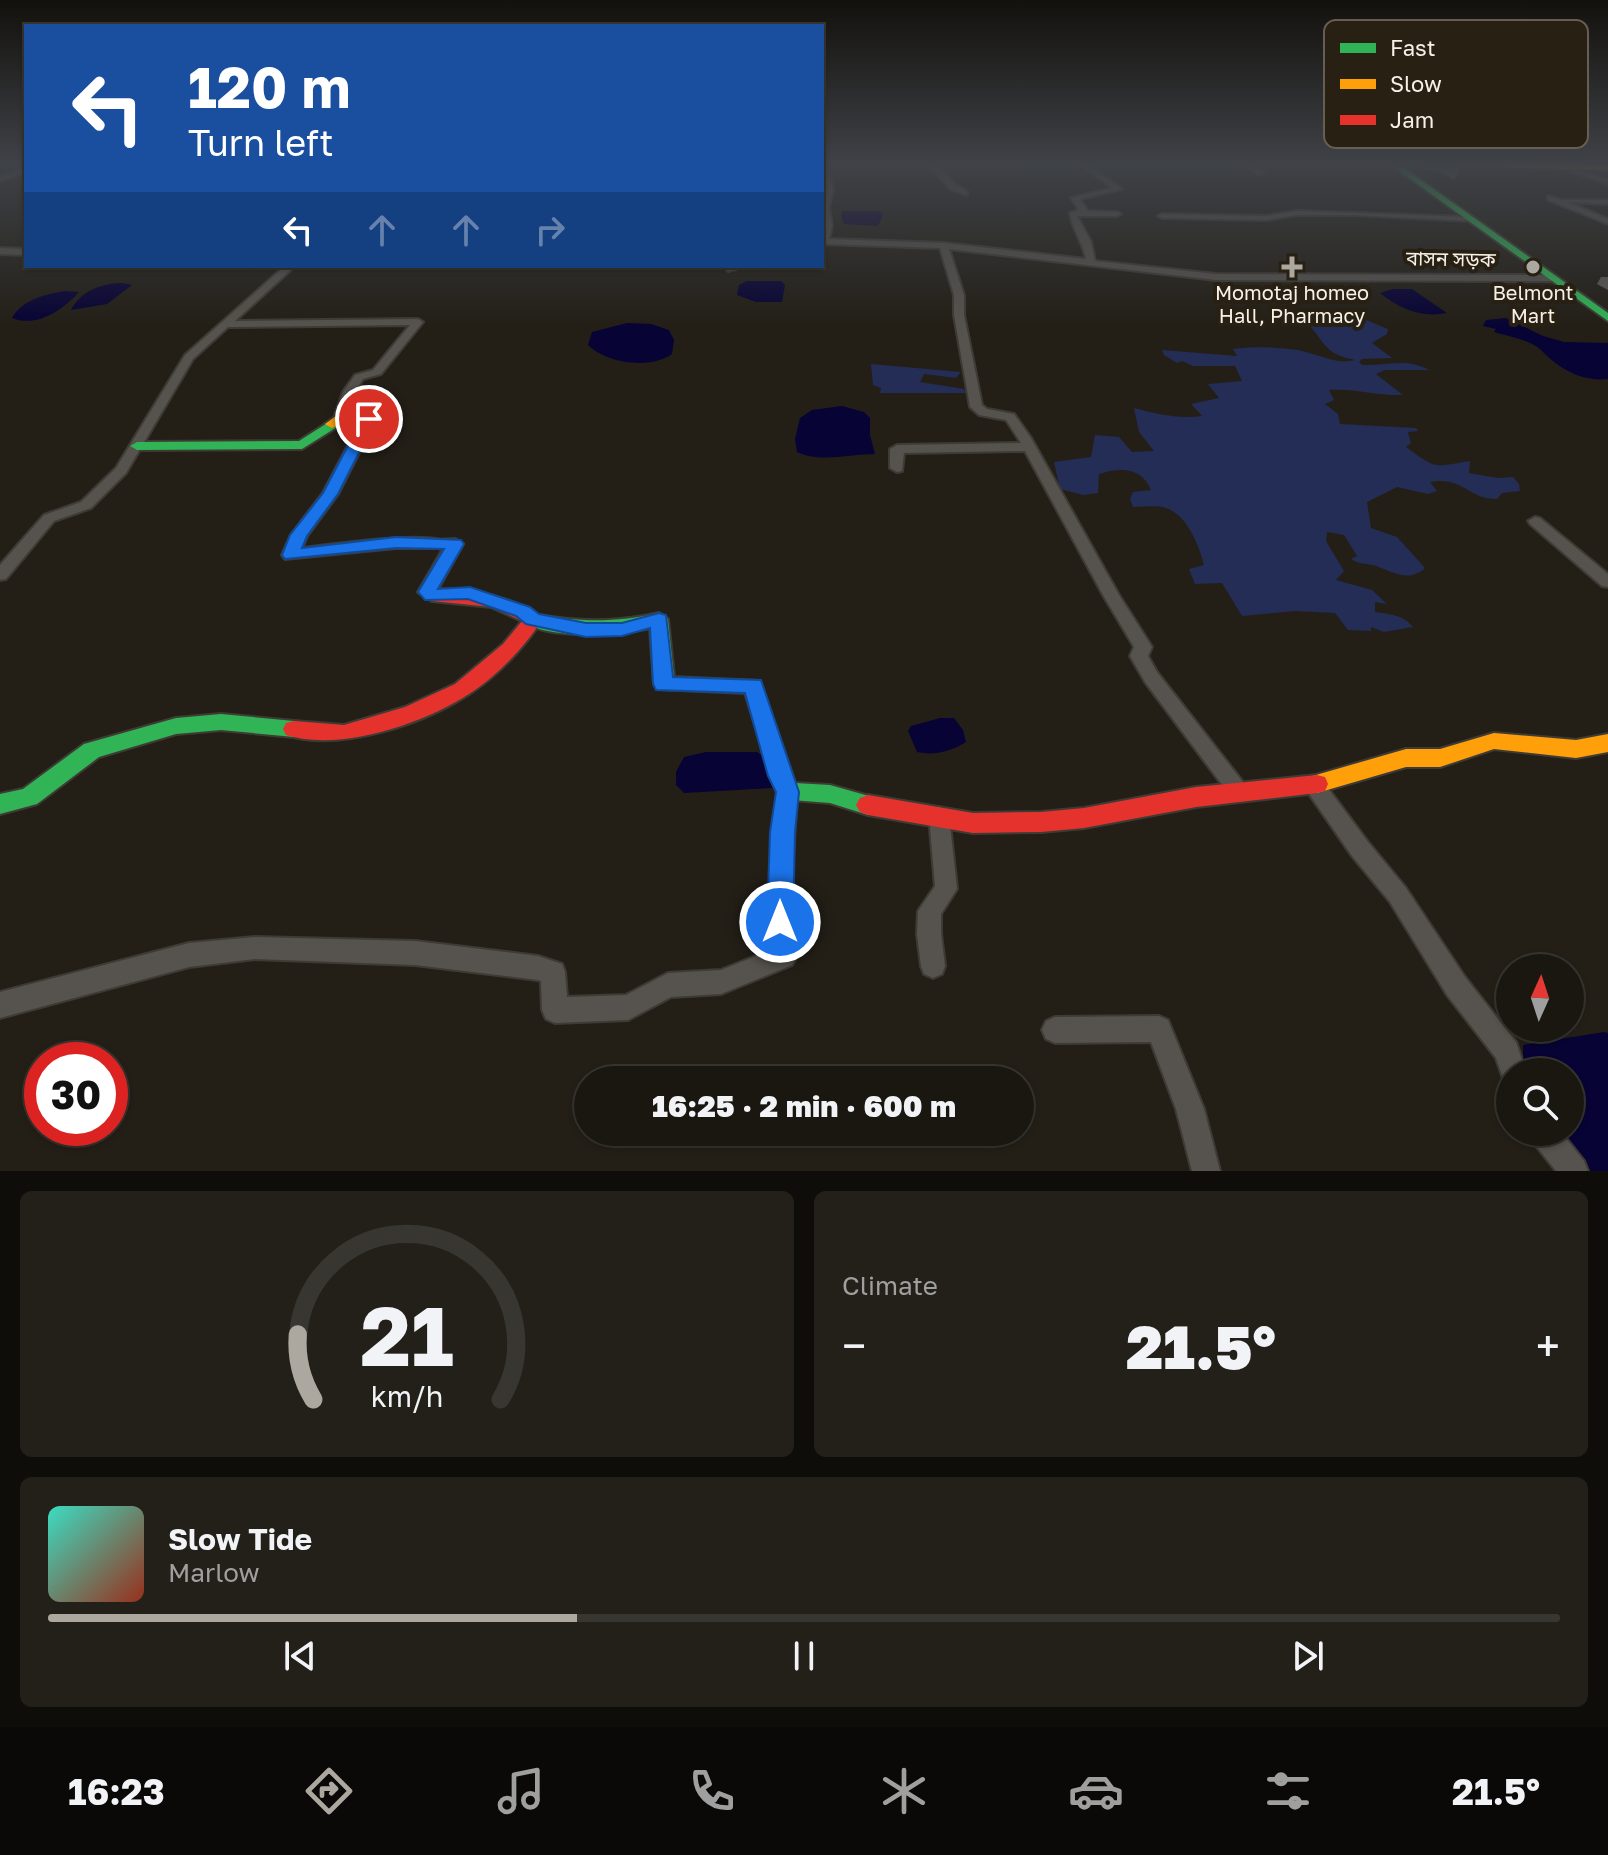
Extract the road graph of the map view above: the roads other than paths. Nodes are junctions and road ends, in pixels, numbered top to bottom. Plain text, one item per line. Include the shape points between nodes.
1 (827, 218) edge
2 (1074, 218) edge
3 (1248, 218) edge
4 (1268, 218) edge
5 (1445, 218) edge
6 (1486, 218) edge
7 (1471, 219) joint
8 (824, 238) edge
9 (824, 241) edge
10 (944, 246) junction
11 (0, 251) edge
12 (24, 252) edge
13 (1091, 262) junction
14 (288, 268) edge
15 (1551, 278) junction
16 (1608, 300) edge
17 (1608, 318) edge
18 (228, 324) junction
19 (340, 418) junction
20 (137, 446) junction
21 (1027, 447) junction
22 (897, 468) dead end
23 (1535, 521) dead end
24 (0, 575) edge
25 (1608, 582) edge
26 (533, 620) junction
27 (1608, 743) edge
28 (1314, 785) junction
29 (787, 792) junction
30 (1239, 792) junction
31 (0, 804) edge
32 (939, 816) junction
33 (933, 966) dead end
34 (0, 1005) edge
35 (1055, 1030) dead end
36 (1509, 1058) edge
37 (1554, 1146) edge
38 (1206, 1171) edge
39 (1574, 1171) edge

1 - 8 street
2 - 13 street
3 - 4 street
5 - 7 street
6 - 16 main road
7 - 15 main road
9 - 10 street, বাসন সড়ক
10 - 13 street, বাসন সড়ক
10 - 21 street via 957,285 976,407 1010,417
11 - 12 street
13 - 15 street, বাসন সড়ক via 1216,277
14 - 18 street
15 - 17 main road
18 - 19 street via 418,321 377,372 359,377
18 - 20 street via 189,357
19 - 20 main road via 302,445
19 - 26 main road via 369,419 291,555 396,543 455,544 427,592 470,593 523,611
20 - 24 street via 86,505 49,518
21 - 22 street via 897,449
21 - 30 street via 1139,634 1139,656 1151,677
23 - 25 street
26 - 29 main road via 586,630 622,629 659,619 664,684 753,686
26 - 31 main road via 510,649 462,689 412,713 344,733 221,722 176,726 92,750 29,797
27 - 28 main road via 1576,749 1494,741 1440,758 1406,758
28 - 30 main road
28 - 36 street via 1398,895
29 - 32 main road via 830,794
29 - 34 street via 779,906 784,957 721,982 668,985 628,1007 555,1010 553,972 538,968 415,953 255,948 189,955
30 - 32 main road via 1041,822 973,823
32 - 33 street via 946,889 930,911
35 - 38 street via 1159,1029 1190,1109
37 - 39 street

